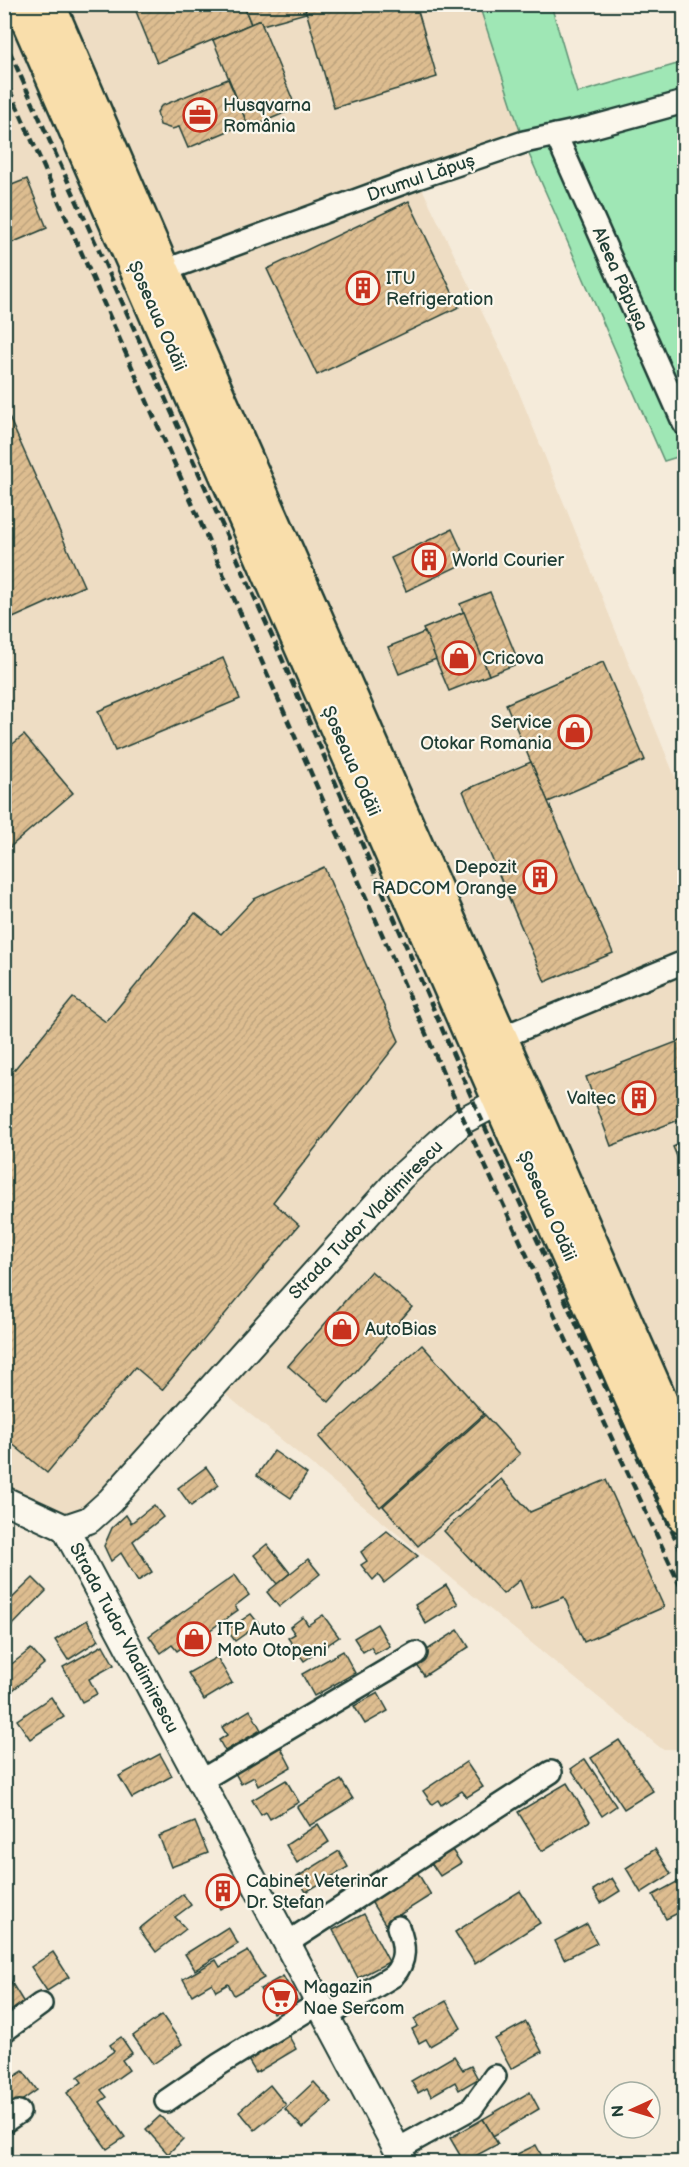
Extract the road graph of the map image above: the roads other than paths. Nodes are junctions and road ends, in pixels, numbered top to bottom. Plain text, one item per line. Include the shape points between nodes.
1 (21, 4) edge
2 (48, 4) edge
3 (684, 102) edge
4 (556, 135) junction
5 (163, 271) junction
6 (684, 424) edge
7 (684, 962) edge
8 (500, 1038) junction
9 (500, 1101) junction
10 (684, 1455) edge
11 (4, 1500) edge
12 (684, 1516) edge
13 (65, 1528) junction
14 (416, 1653) dead end
15 (551, 1772) dead end
16 (200, 1780) junction
17 (398, 1927) dead end
18 (287, 1943) junction
19 (41, 2004) dead end
20 (323, 2009) junction
21 (4, 2031) edge
22 (495, 2076) dead end
23 (166, 2101) dead end
24 (401, 2156) edge

1 - 9 main road, Șoseaua Odăii
2 - 5 main road, Șoseaua Odăii
3 - 4 street, Drumul Lăpuș
4 - 5 street, Drumul Lăpuș via 417,178
4 - 6 street, Aleea Păpușa
5 - 8 main road, Șoseaua Odăii
7 - 8 street
8 - 10 main road, Șoseaua Odăii
9 - 12 main road, Șoseaua Odăii
9 - 13 street, Strada Tudor Vladimirescu via 464,1120 401,1177 110,1501 88,1520
11 - 13 street
13 - 16 street, Strada Tudor Vladimirescu
14 - 16 street
15 - 18 street
16 - 18 street, Strada Tudor Vladimirescu
17 - 20 street via 404,1947 399,1970
18 - 20 street, Strada Tudor Vladimirescu
19 - 21 street
20 - 23 street via 238,2052
20 - 24 street, Strada Tudor Vladimirescu
22 - 24 street via 472,2108

